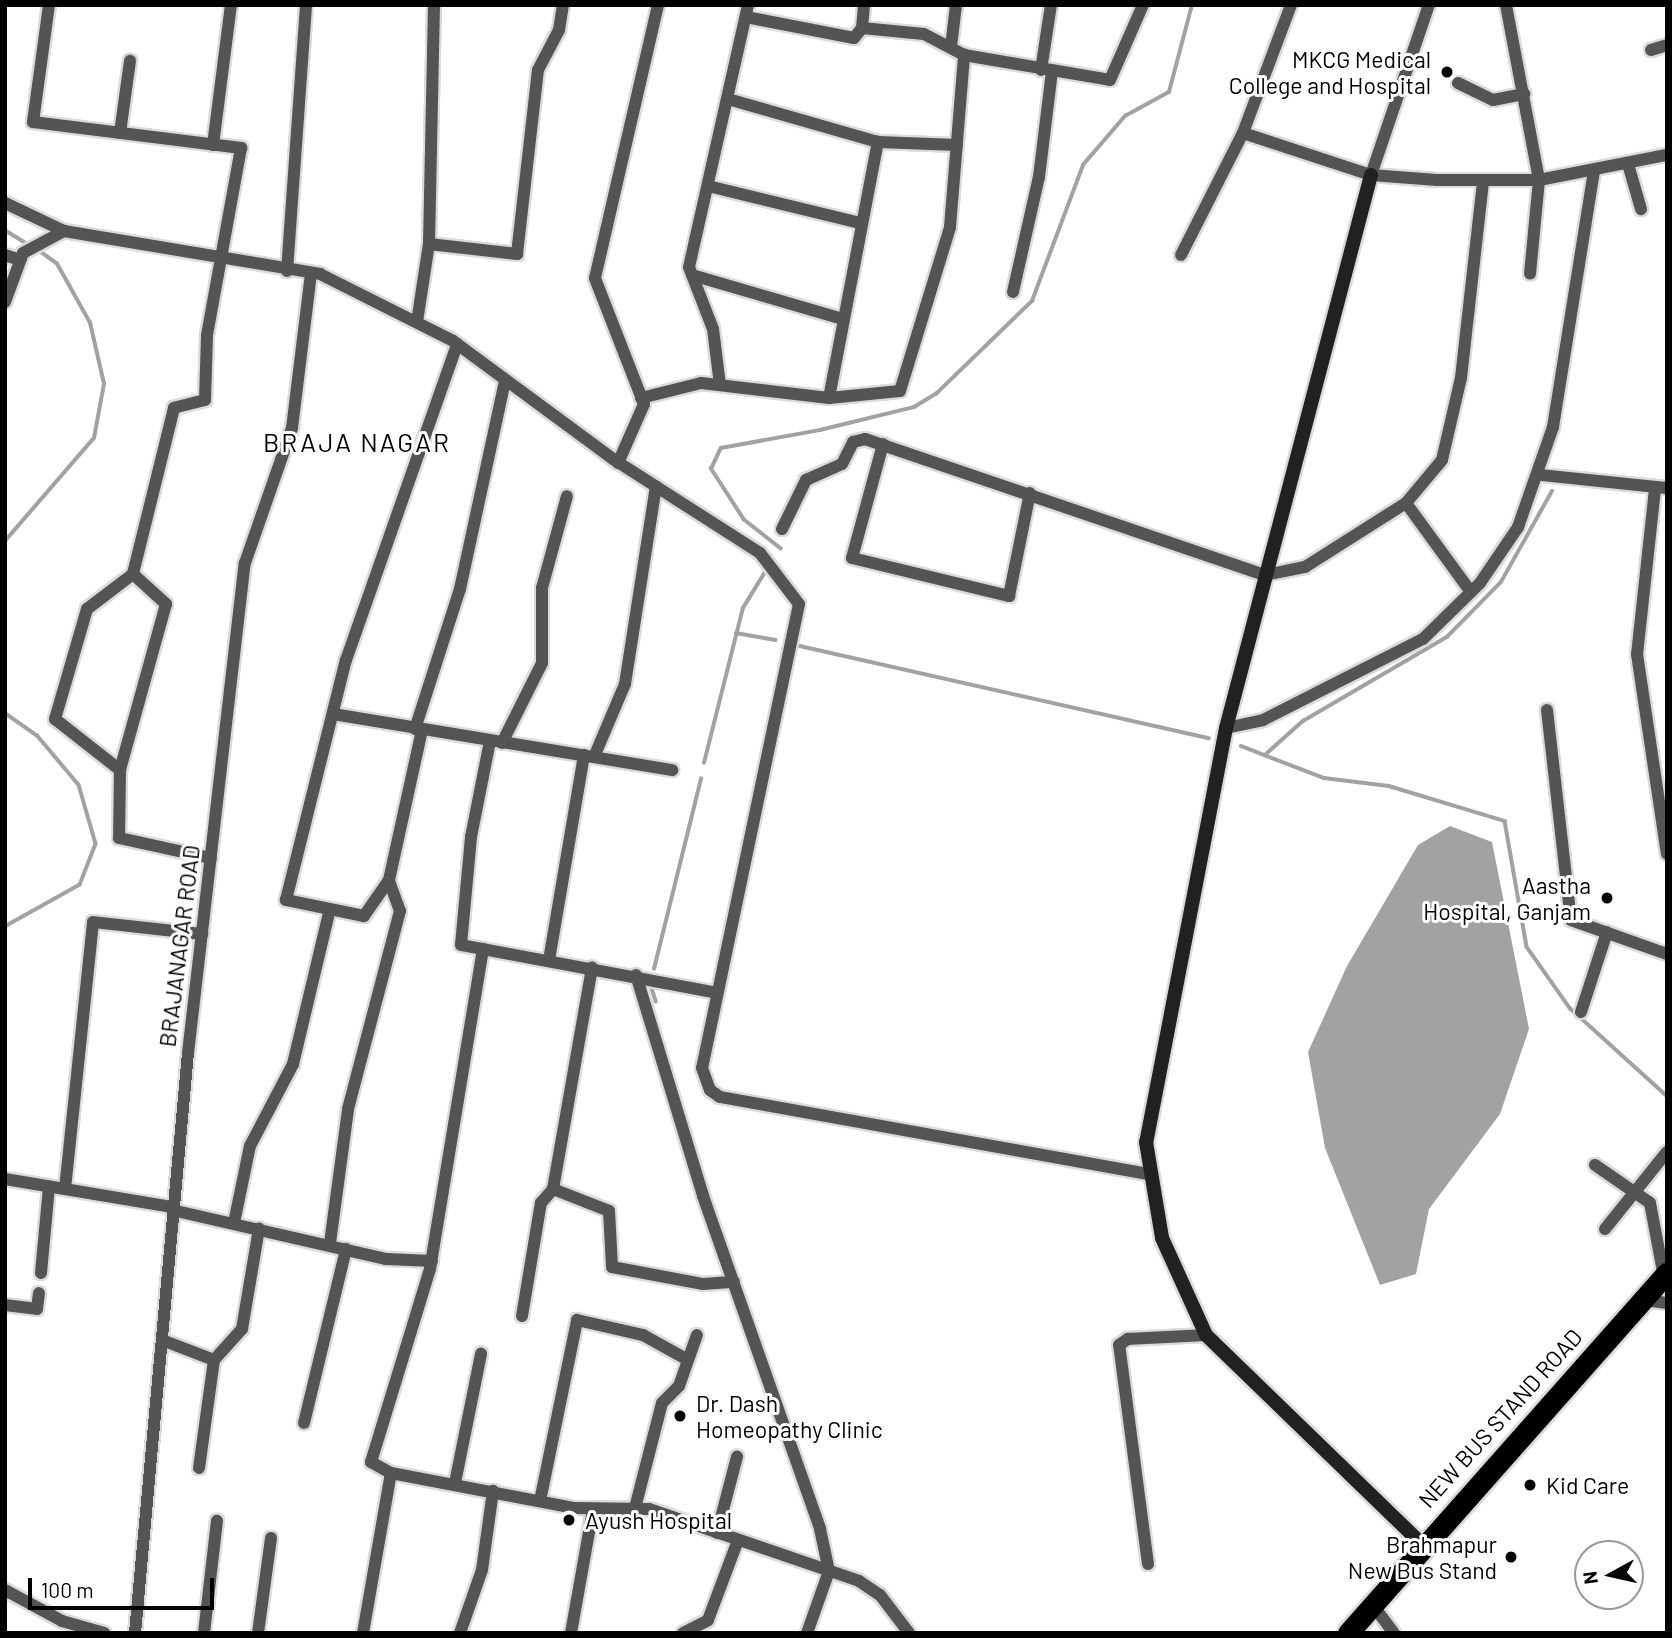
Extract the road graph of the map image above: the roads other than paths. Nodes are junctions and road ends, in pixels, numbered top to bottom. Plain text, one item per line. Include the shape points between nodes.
1 (49, 5) edge
2 (231, 5) edge
3 (306, 5) edge
4 (434, 5) edge
5 (563, 5) edge
6 (658, 5) edge
7 (864, 5) edge
8 (956, 5) edge
9 (1051, 5) edge
10 (1143, 5) edge
11 (1290, 5) edge
12 (1429, 5) edge
13 (1506, 5) edge
14 (747, 11) edge
15 (862, 28) junction
16 (1667, 45) edge
17 (951, 47) junction
18 (1651, 50) dead end
19 (964, 55) junction
20 (130, 61) dead end
21 (1047, 70) junction
22 (1458, 83) dead end
23 (1524, 94) junction
24 (728, 99) junction
25 (120, 133) junction
26 (1243, 133) junction
27 (878, 142) junction
28 (212, 145) junction
29 (957, 145) junction
30 (1667, 155) edge
31 (1628, 164) junction
32 (1594, 172) junction
33 (1371, 175) junction
34 (1539, 180) junction
35 (1483, 181) junction
36 (708, 186) junction
37 (5, 203) edge
38 (1641, 209) dead end
39 (860, 223) junction
40 (59, 231) junction
41 (429, 244) junction
42 (5, 255) edge
43 (1181, 256) dead end
44 (22, 257) junction
45 (221, 257) junction
46 (287, 271) junction
47 (311, 274) junction
48 (1530, 274) dead end
49 (692, 275) junction
50 (1013, 292) dead end
51 (5, 302) edge
52 (842, 319) junction
53 (417, 322) junction
54 (457, 344) junction
55 (505, 381) junction
56 (720, 384) junction
57 (641, 398) junction
58 (829, 398) junction
59 (883, 444) junction
60 (618, 463) junction
61 (1541, 475) junction
62 (656, 486) junction
63 (1661, 488) edge
64 (1030, 493) junction
65 (567, 496) dead end
66 (1406, 503) junction
67 (782, 529) dead end
68 (133, 574) junction
69 (1265, 576) junction
70 (1471, 592) junction
71 (1546, 710) dead end
72 (332, 714) junction
73 (1226, 728) junction
74 (419, 729) junction
75 (496, 742) junction
76 (589, 756) junction
77 (672, 770) dead end
78 (120, 771) junction
79 (1667, 854) edge
80 (211, 858) junction
81 (389, 880) junction
82 (330, 909) junction
83 (1607, 932) junction
84 (202, 934) junction
85 (483, 949) junction
86 (1667, 954) edge
87 (549, 960) junction
88 (593, 967) junction
89 (636, 975) junction
90 (717, 993) junction
91 (1581, 1012) dead end
92 (1667, 1152) edge
93 (1595, 1165) dead end
94 (1149, 1174) junction
95 (5, 1179) edge
96 (49, 1186) junction
97 (65, 1189) junction
98 (553, 1189) junction
99 (1634, 1193) junction
100 (172, 1209) junction
101 (234, 1223) junction
102 (259, 1228) junction
103 (1605, 1229) dead end
104 (330, 1243) junction
105 (346, 1249) junction
106 (432, 1261) junction
107 (41, 1273) dead end
108 (1665, 1275) edge
109 (734, 1282) junction
110 (39, 1293) dead end
111 (1643, 1300) junction
112 (1667, 1304) edge
113 (5, 1305) edge
114 (523, 1316) dead end
115 (697, 1335) dead end
116 (1206, 1335) junction
117 (162, 1340) junction
118 (481, 1354) dead end
119 (214, 1360) junction
120 (688, 1360) junction
121 (304, 1423) dead end
122 (737, 1457) dead end
123 (199, 1468) dead end
124 (391, 1473) junction
125 (455, 1483) junction
126 (493, 1491) junction
127 (540, 1501) junction
128 (635, 1507) junction
129 (593, 1509) junction
130 (217, 1521) dead end
131 (717, 1533) junction
132 (271, 1538) dead end
133 (738, 1540) junction
134 (1421, 1543) junction
135 (1148, 1564) dead end
136 (829, 1571) junction
137 (7, 1595) edge
138 (1372, 1604) junction
139 (906, 1632) edge
140 (104, 1633) edge
141 (135, 1633) edge
142 (204, 1633) edge
143 (258, 1633) edge
144 (363, 1633) edge
145 (460, 1633) edge
146 (571, 1633) edge
147 (683, 1633) edge
148 (807, 1633) edge
149 (1348, 1633) edge
150 (1394, 1633) edge

1 - 25 street via 33,122
2 - 28 street
3 - 46 street
4 - 41 street
5 - 41 street via 559,30 538,70 517,254
6 - 57 street via 595,278
7 - 15 street
8 - 17 street
9 - 21 street
10 - 21 street via 1110,80
11 - 26 street
12 - 33 street
13 - 23 street
14 - 15 street via 843,38
14 - 24 street
15 - 17 street via 924,34
16 - 18 street
17 - 19 street
19 - 21 street
19 - 29 street
20 - 25 street
21 - 50 street via 1039,177
22 - 23 street via 1493,100
23 - 34 street
24 - 27 street
24 - 36 street
25 - 28 street
26 - 33 street
26 - 43 street
27 - 29 street
27 - 39 street
28 - 45 street via 241,148
29 - 58 street via 950,227 900,391
30 - 31 street
31 - 32 street
31 - 38 street
32 - 34 street
32 - 61 street
33 - 35 street
33 - 69 street
34 - 35 street
34 - 48 street
35 - 66 street via 1461,378 1442,460
36 - 39 street
36 - 49 street
37 - 40 street
39 - 52 street
40 - 44 street
40 - 45 street
41 - 53 street
42 - 44 street
44 - 51 street
45 - 46 street
45 - 68 street via 205,400 174,408
46 - 47 street
47 - 53 street
47 - 80 street, BRAJANAGAR ROAD via 292,428 245,563
49 - 52 street
49 - 56 street via 713,329
52 - 58 street
53 - 54 street
54 - 55 street
54 - 72 street
55 - 60 street
55 - 74 street via 460,589
56 - 57 street
56 - 58 street
57 - 60 street
59 - 64 street
59 - 64 street via 852,558 1009,596
59 - 67 street via 853,442 842,464 812,475
60 - 62 street
61 - 63 street
61 - 70 street via 1518,527
62 - 76 street via 625,684
62 - 90 street via 760,553 799,604
63 - 79 street via 1637,654
64 - 69 street
65 - 75 street via 542,589 542,663
66 - 69 street via 1305,567
66 - 70 street
68 - 78 street via 166,604
68 - 78 street via 87,609 55,719
69 - 73 street
70 - 73 street via 1423,639 1263,720
71 - 83 street via 1571,920
72 - 74 street
72 - 82 street via 286,900
73 - 94 street via 1147,1114
74 - 75 street
74 - 81 street
75 - 76 street
75 - 85 street via 471,837 461,945
76 - 77 street
76 - 87 street
78 - 80 street via 119,838
80 - 84 street, BRAJANAGAR ROAD
81 - 82 street via 364,916
81 - 104 street via 400,911 348,1109
82 - 101 street via 293,1064 250,1146
83 - 86 street
83 - 91 street
84 - 97 street via 93,922
84 - 100 street, BRAJANAGAR ROAD
85 - 87 street
85 - 106 street
87 - 88 street
88 - 89 street
88 - 98 street
89 - 90 street
89 - 109 street
90 - 94 street via 702,1068 710,1090 720,1097
92 - 99 street
93 - 99 street
94 - 116 street via 1162,1238
95 - 96 street
96 - 97 street
96 - 107 street
97 - 100 street
98 - 109 street via 609,1212 612,1267 703,1283
98 - 114 street via 541,1203
99 - 103 street
99 - 108 street via 1650,1203
100 - 101 street
100 - 117 street, BRAJANAGAR ROAD
101 - 102 street
102 - 104 street
102 - 119 street via 242,1329
104 - 105 street
105 - 106 street
105 - 121 street
106 - 124 street via 371,1462
108 - 111 highway, NEW BUS STAND ROAD
109 - 136 street
110 - 113 street via 37,1309
111 - 112 street
111 - 134 highway, NEW BUS STAND ROAD
115 - 120 street
116 - 134 street
116 - 135 street via 1128,1339 1119,1345
117 - 119 street
117 - 141 street, BRAJANAGAR ROAD
118 - 125 street
119 - 123 street
120 - 127 street via 643,1335 577,1320
120 - 128 street via 679,1386 662,1403
122 - 131 street
124 - 125 street
124 - 144 street
125 - 126 street
126 - 127 street
126 - 145 street via 482,1570
127 - 129 street
128 - 129 street
128 - 131 street
129 - 146 street
130 - 142 street
131 - 133 street
132 - 143 street
133 - 136 street
133 - 147 street via 708,1620
134 - 138 highway, NEW BUS STAND ROAD
136 - 139 street via 880,1595
136 - 148 street
137 - 140 street via 62,1621
138 - 149 highway, NEW BUS STAND ROAD
138 - 150 street

